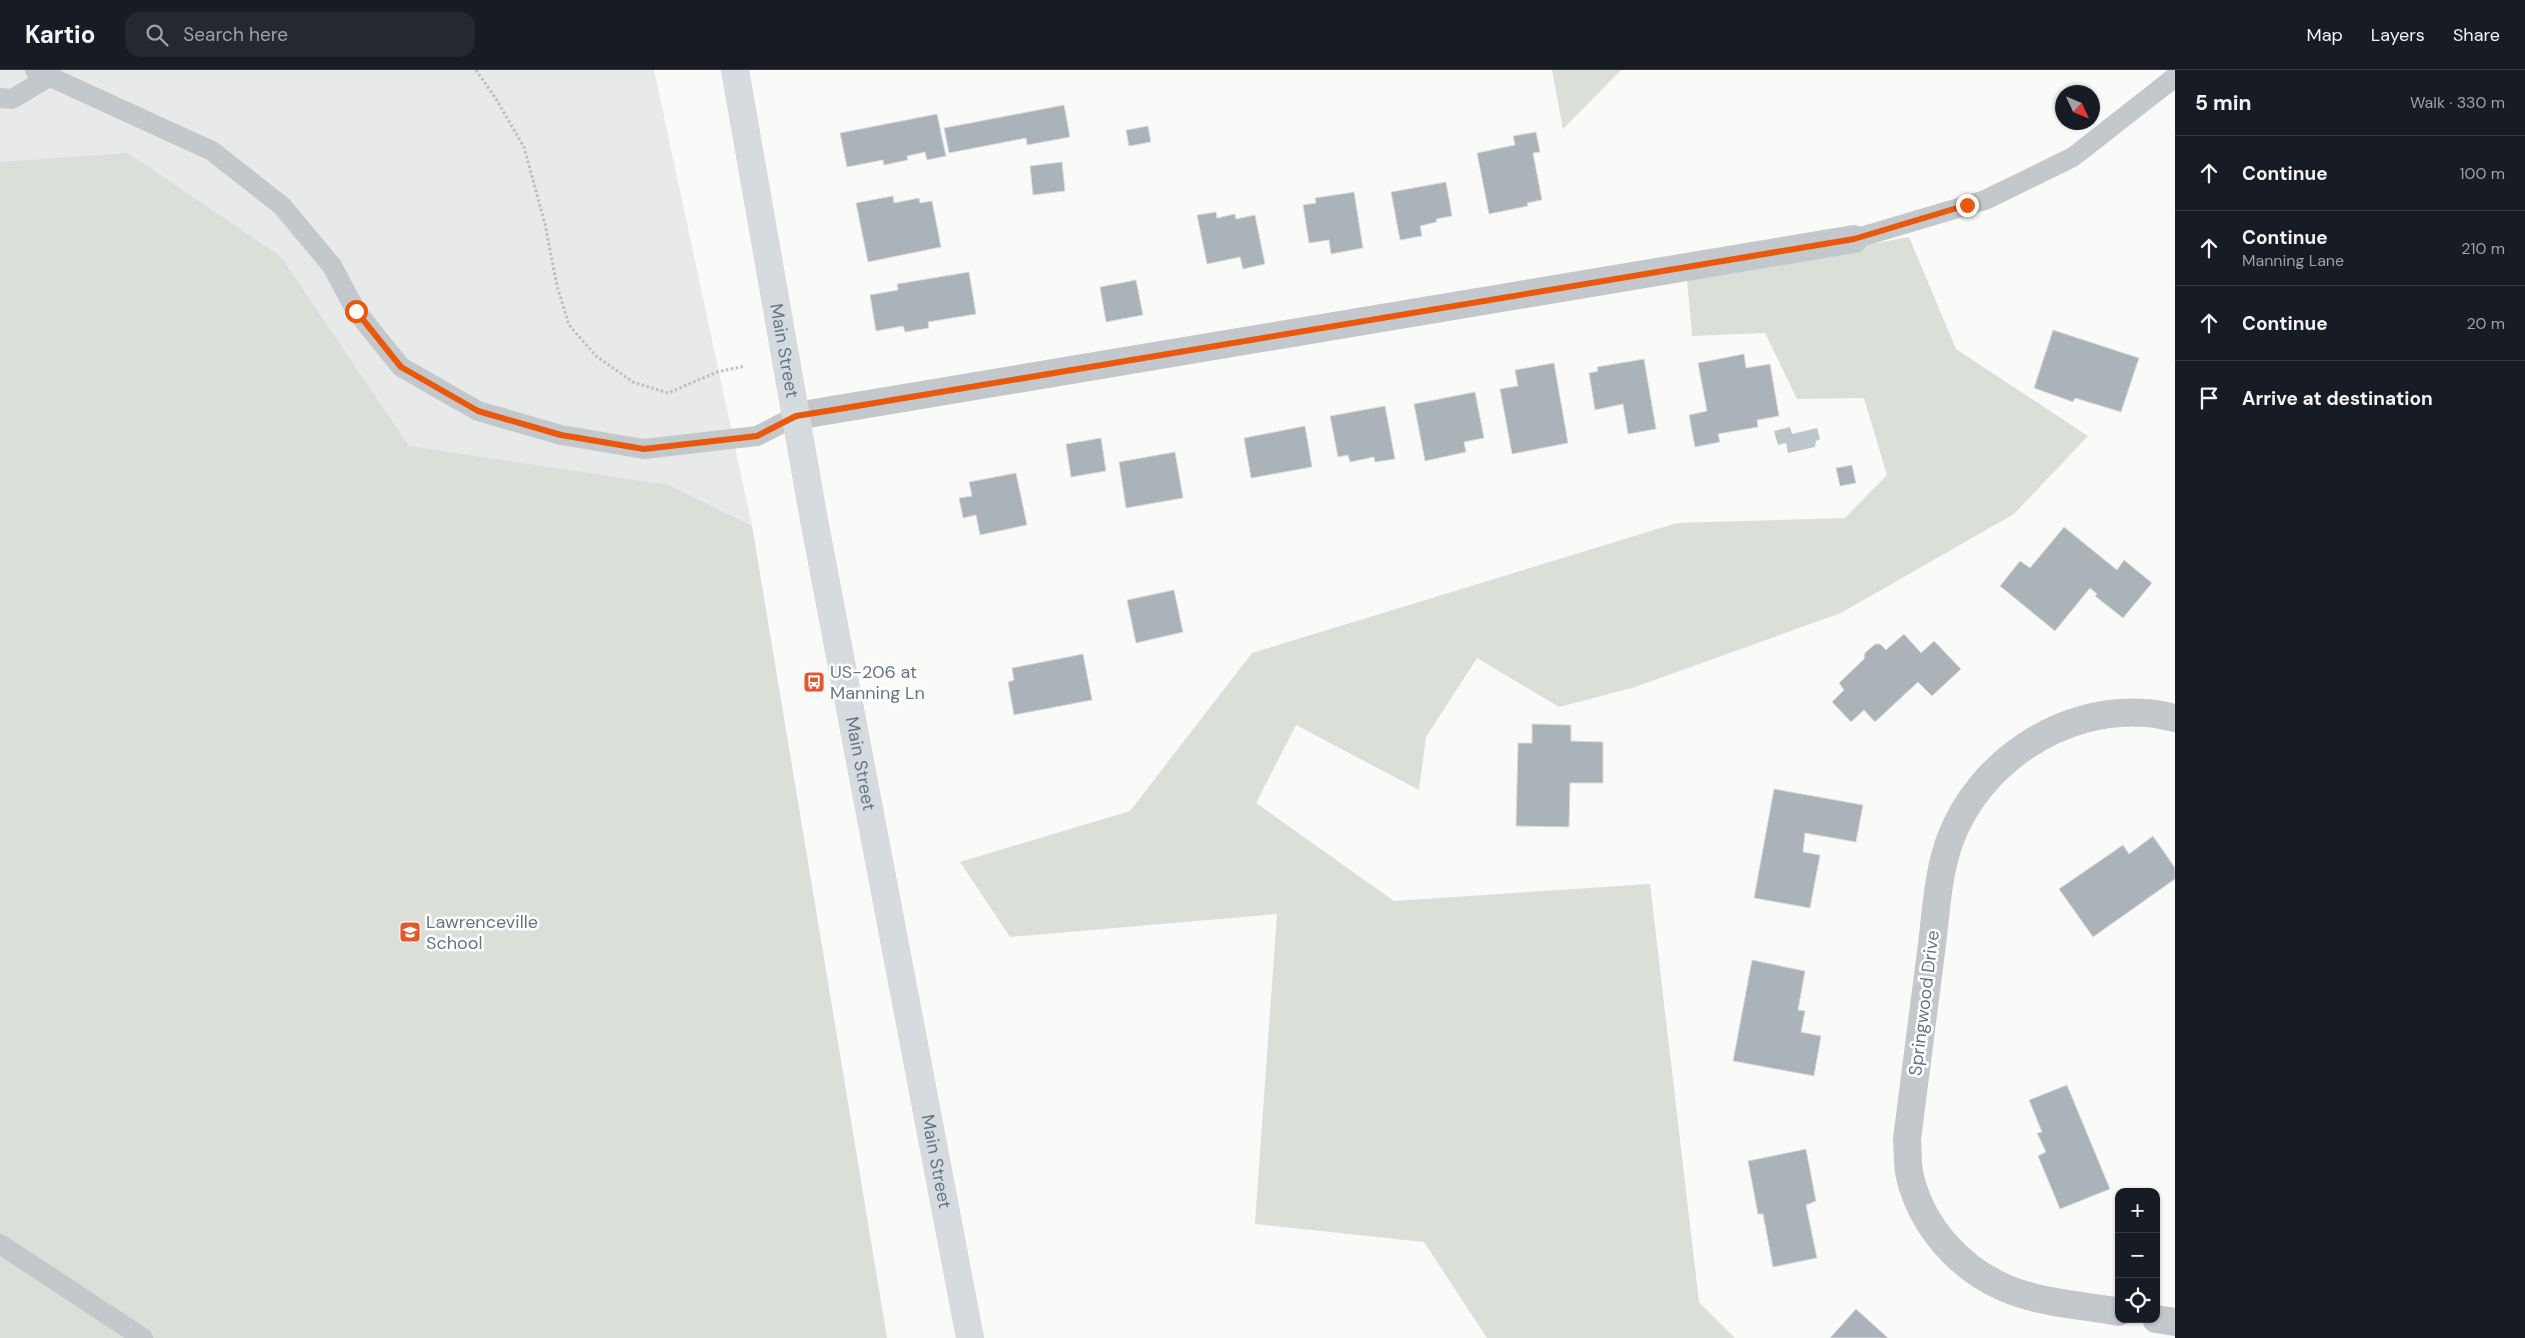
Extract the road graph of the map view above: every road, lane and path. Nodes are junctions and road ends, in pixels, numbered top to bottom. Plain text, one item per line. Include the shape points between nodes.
1 (476, 70) edge
2 (735, 70) edge
3 (42, 74) edge
4 (2175, 77) edge
5 (0, 98) edge
6 (1854, 239) joint
7 (745, 366) dead end
8 (796, 416) junction
9 (2175, 718) edge
10 (0, 1244) edge
11 (2115, 1311) edge
12 (2160, 1320) edge
13 (2175, 1322) edge
14 (143, 1338) edge
15 (970, 1338) edge

1 - 7 path via 524,147 569,325 596,356 633,382 668,393 717,372
2 - 8 highway, Main Street
3 - 5 lane via 12,99
3 - 8 lane via 212,151 282,206 332,266 356,311 401,367 478,411 561,435 644,449 757,436
4 - 6 lane via 2073,157 1985,200
6 - 8 street
8 - 15 highway, Main Street
9 - 11 street, Springwood Drive via 2145,713 2104,715 2061,726 2025,746 1994,772 1970,801 1950,840 1940,882 1907,1139 1910,1177 1924,1216 1946,1247 1973,1271 2004,1288 2036,1298
10 - 14 lane
12 - 13 street

